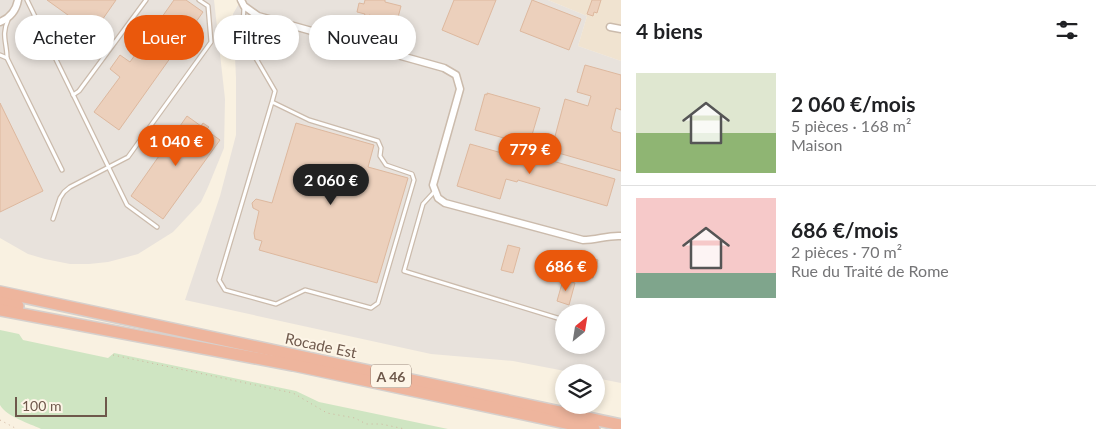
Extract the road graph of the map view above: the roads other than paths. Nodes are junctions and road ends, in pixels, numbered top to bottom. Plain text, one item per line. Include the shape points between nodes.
1 (18, 0) edge
2 (27, 0) edge
3 (146, 0) edge
4 (200, 0) edge
5 (243, 3) edge
6 (8, 19) junction
7 (0, 22) edge
8 (610, 26) dead end
9 (621, 30) edge
10 (0, 55) edge
11 (7, 58) junction
12 (73, 95) junction
13 (272, 102) junction
14 (108, 168) junction
15 (62, 170) dead end
16 (435, 192) junction
17 (53, 219) dead end
18 (157, 227) dead end
19 (621, 236) edge
20 (0, 284) edge
21 (0, 292) edge
22 (0, 302) edge
23 (79, 309) junction
24 (0, 310) edge
25 (555, 317) edge
26 (262, 359) junction
27 (621, 425) edge
28 (594, 429) edge

1 - 6 street
2 - 12 lane
3 - 12 lane
4 - 14 lane via 208,6 211,42 128,157
5 - 13 lane via 247,43 275,91
5 - 16 street via 258,16 444,68 456,75 460,89 433,185
6 - 7 street
6 - 11 lane via 3,34
8 - 9 street
10 - 11 lane
11 - 15 lane
12 - 14 lane
13 - 13 lane via 219,280 225,290 276,304 305,290 371,308 378,303 414,180 412,174 386,165 380,156 378,141 309,120
14 - 17 lane via 64,192
14 - 18 lane via 127,206
16 - 19 street via 445,203 584,240
16 - 25 lane via 423,204 404,271
20 - 23 highway via 66,300
21 - 23 highway, A 46
22 - 26 highway, A 46
23 - 27 highway, Rocade Est / A 46
24 - 26 highway
26 - 28 highway, Rocade Est / A 46

